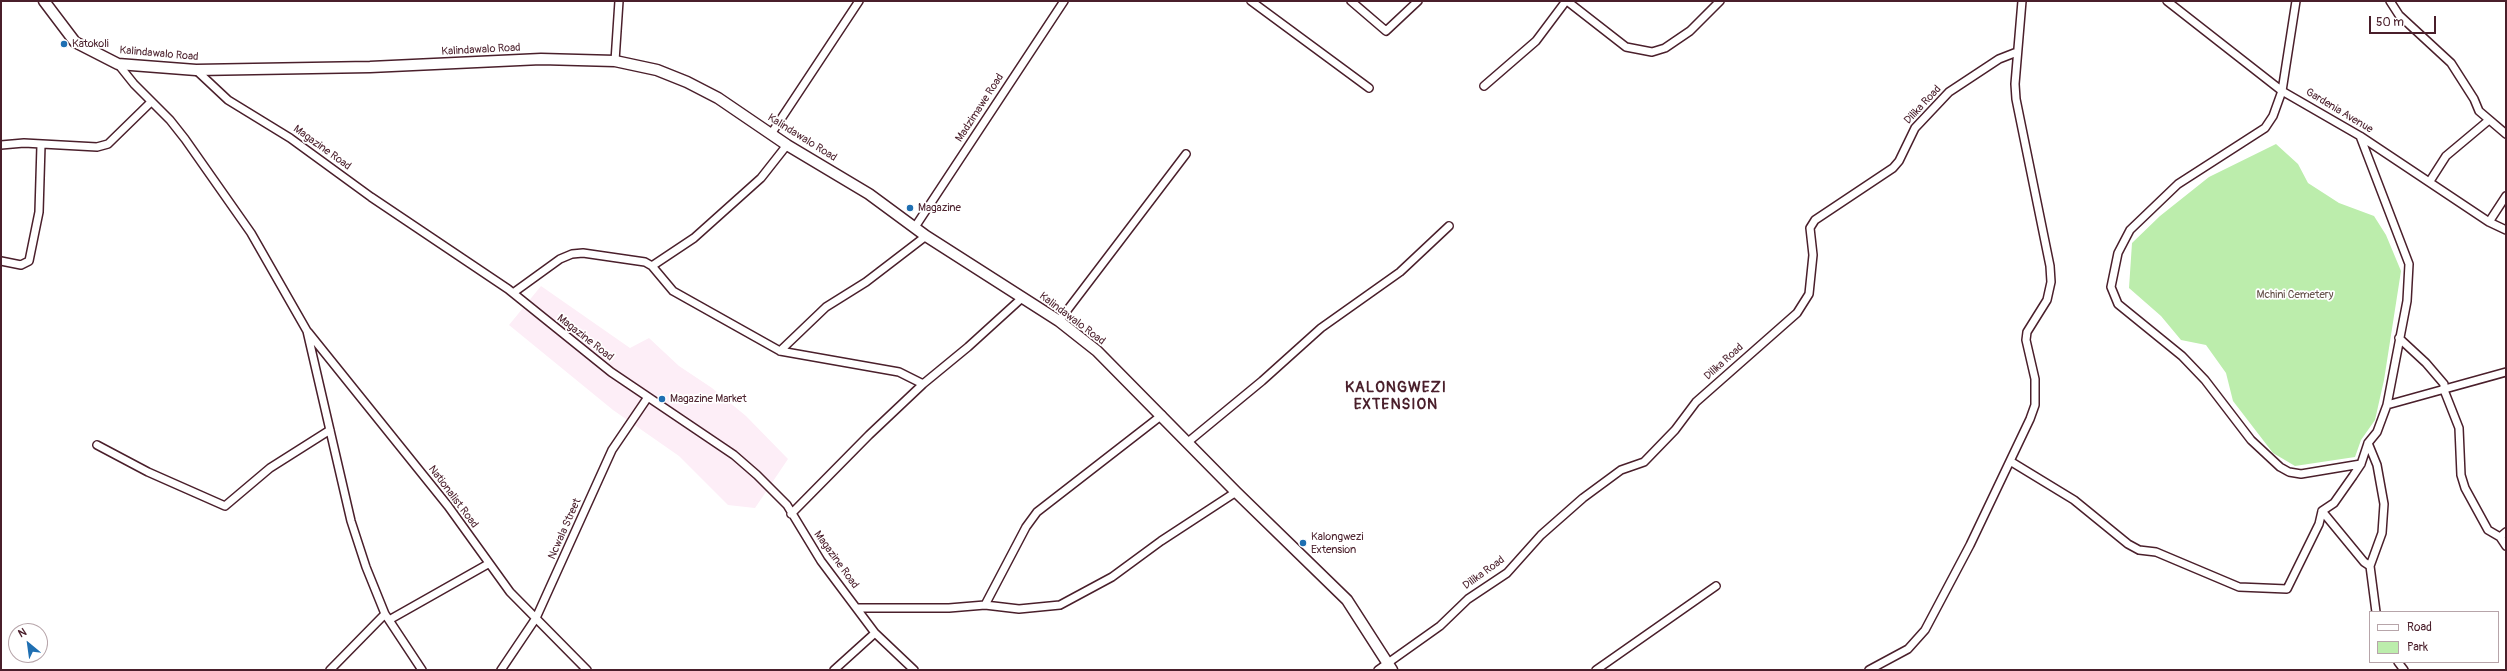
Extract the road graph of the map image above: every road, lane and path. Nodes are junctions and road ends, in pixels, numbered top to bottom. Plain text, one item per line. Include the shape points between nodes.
1 (44, 1) edge
2 (619, 1) edge
3 (859, 1) edge
4 (1064, 1) edge
5 (1251, 1) edge
6 (1351, 1) edge
7 (1418, 1) edge
8 (1566, 1) edge
9 (1720, 1) edge
10 (2022, 1) edge
11 (2167, 1) edge
12 (2296, 1) edge
13 (2390, 1) edge
14 (2017, 52) junction
15 (615, 61) junction
16 (118, 64) junction
17 (196, 70) junction
18 (1484, 86) dead end
19 (1369, 88) dead end
20 (2282, 91) junction
21 (151, 102) junction
22 (2490, 120) junction
23 (771, 134) junction
24 (2506, 134) edge
25 (2360, 136) junction
26 (1, 145) edge
27 (41, 145) junction
28 (787, 145) junction
29 (1186, 154) dead end
30 (2430, 181) junction
31 (2506, 196) edge
32 (2488, 222) junction
33 (1449, 226) dead end
34 (915, 227) junction
35 (2506, 230) edge
36 (926, 236) junction
37 (1, 261) edge
38 (652, 266) junction
39 (512, 293) junction
40 (1023, 297) junction
41 (1059, 321) junction
42 (307, 331) junction
43 (2399, 338) junction
44 (780, 352) junction
45 (2506, 372) edge
46 (923, 384) junction
47 (2444, 390) junction
48 (648, 397) junction
49 (2387, 405) junction
50 (1162, 415) junction
51 (330, 430) junction
52 (1188, 442) junction
53 (2368, 443) junction
54 (97, 445) dead end
55 (2010, 461) junction
56 (2362, 464) junction
57 (1236, 492) junction
58 (2322, 511) junction
59 (791, 514) junction
60 (2506, 532) edge
61 (2500, 537) junction
62 (2506, 546) edge
63 (488, 564) junction
64 (2370, 566) junction
65 (1716, 586) dead end
66 (985, 604) junction
67 (858, 608) junction
68 (2376, 611) edge
69 (387, 617) junction
70 (536, 618) junction
71 (875, 633) junction
72 (1390, 666) edge
73 (330, 670) edge
74 (422, 670) edge
75 (501, 670) edge
76 (588, 670) edge
77 (834, 670) edge
78 (914, 670) edge
79 (1378, 670) edge
80 (1596, 670) edge
81 (1869, 670) edge

1 - 16 street, Kalindawalo Road via 75,42
2 - 15 street
3 - 23 street
4 - 34 street, Madzimawe Road
5 - 19 street
6 - 7 street via 1386,31
8 - 9 street via 1626,47 1652,52 1665,48 1690,31
8 - 18 street via 1536,40
10 - 14 street
11 - 20 street, Gardenia Avenue
12 - 20 street
13 - 22 street via 2399,15 2451,64 2479,111
14 - 55 street via 2015,84 2018,112 2050,266 2051,282 2046,300 2027,332 2026,340 2036,387 2035,405
14 - 72 street, Dilika Road via 1998,59 1949,92 1915,128 1893,168 1815,220 1810,228 1813,255 1809,294 1797,313 1696,402 1675,430 1644,462 1621,470 1583,498 1541,535 1507,573 1468,599 1440,626
15 - 17 street, Kalindawalo Road via 541,59 370,67
15 - 23 street, Kalindawalo Road via 657,70 687,82 718,98
16 - 17 street, Kalindawalo Road
16 - 21 street
17 - 39 street, Magazine Road via 228,100 290,138 370,197
20 - 25 street, Gardenia Avenue
20 - 56 street via 2273,116 2265,128 2178,184 2130,230 2118,253 2112,287 2114,297 2126,312 2182,356 2205,380 2251,440 2280,468 2301,474
21 - 27 street via 108,144 97,147
21 - 42 street via 185,139 251,233
22 - 24 street
22 - 30 street via 2446,156
23 - 28 street, Kalindawalo Road
25 - 30 street, Gardenia Avenue
25 - 43 street via 2409,264 2407,301
26 - 27 street
27 - 37 street via 38,212 29,261 21,266
28 - 34 street, Kalindawalo Road via 869,194
28 - 38 street via 761,178 694,238
29 - 41 street
30 - 32 street, Gardenia Avenue
31 - 32 street
32 - 35 street, Gardenia Avenue
33 - 52 street via 1400,272 1321,328
34 - 36 street, Kalindawalo Road
36 - 40 street, Kalindawalo Road
36 - 44 street via 866,282 826,307
38 - 39 street via 645,262 583,253 572,254 560,259
38 - 44 street via 674,291
39 - 48 street, Magazine Road via 611,372
40 - 41 street, Kalindawalo Road
40 - 46 street
41 - 50 street, Kalindawalo Road via 1097,351
42 - 51 street
42 - 63 street, Nationalist Road via 448,506
43 - 47 street via 2426,363 2444,384
43 - 49 street
44 - 46 street via 899,372
45 - 47 street via 2474,379
46 - 59 street
47 - 49 street
47 - 61 street via 2459,428 2461,475 2465,488 2488,530
48 - 59 street, Magazine Road via 734,455 776,492
48 - 70 street, Ncwala Street via 612,450
49 - 53 street via 2377,432
50 - 52 street, Kalindawalo Road
50 - 66 street via 1037,512 1026,527
51 - 54 street via 270,468 225,506 148,472
51 - 69 street via 351,521 379,602
52 - 57 street, Kalindawalo Road
53 - 56 street
53 - 64 street via 2377,465 2384,504 2382,533
55 - 58 street via 2074,500 2132,547 2156,552 2239,587 2286,588 2319,524
55 - 81 street via 1970,545 1920,638 1897,657
56 - 58 street via 2334,503
57 - 66 street via 1112,577 1073,600 1043,608 1019,609
57 - 72 street, Kalindawalo Road via 1347,600
58 - 64 street
59 - 67 street, Magazine Road via 821,561
60 - 61 street
61 - 62 street
63 - 69 street
63 - 70 street, Nationalist Road via 510,592
64 - 68 street
65 - 80 street
66 - 67 street via 949,608
67 - 71 street, Magazine Road
69 - 73 street
69 - 74 street
70 - 75 street, Ncwala Street
70 - 76 street, Nationalist Road
71 - 77 street
71 - 78 street, Magazine Road
72 - 79 street, Dilika Road

